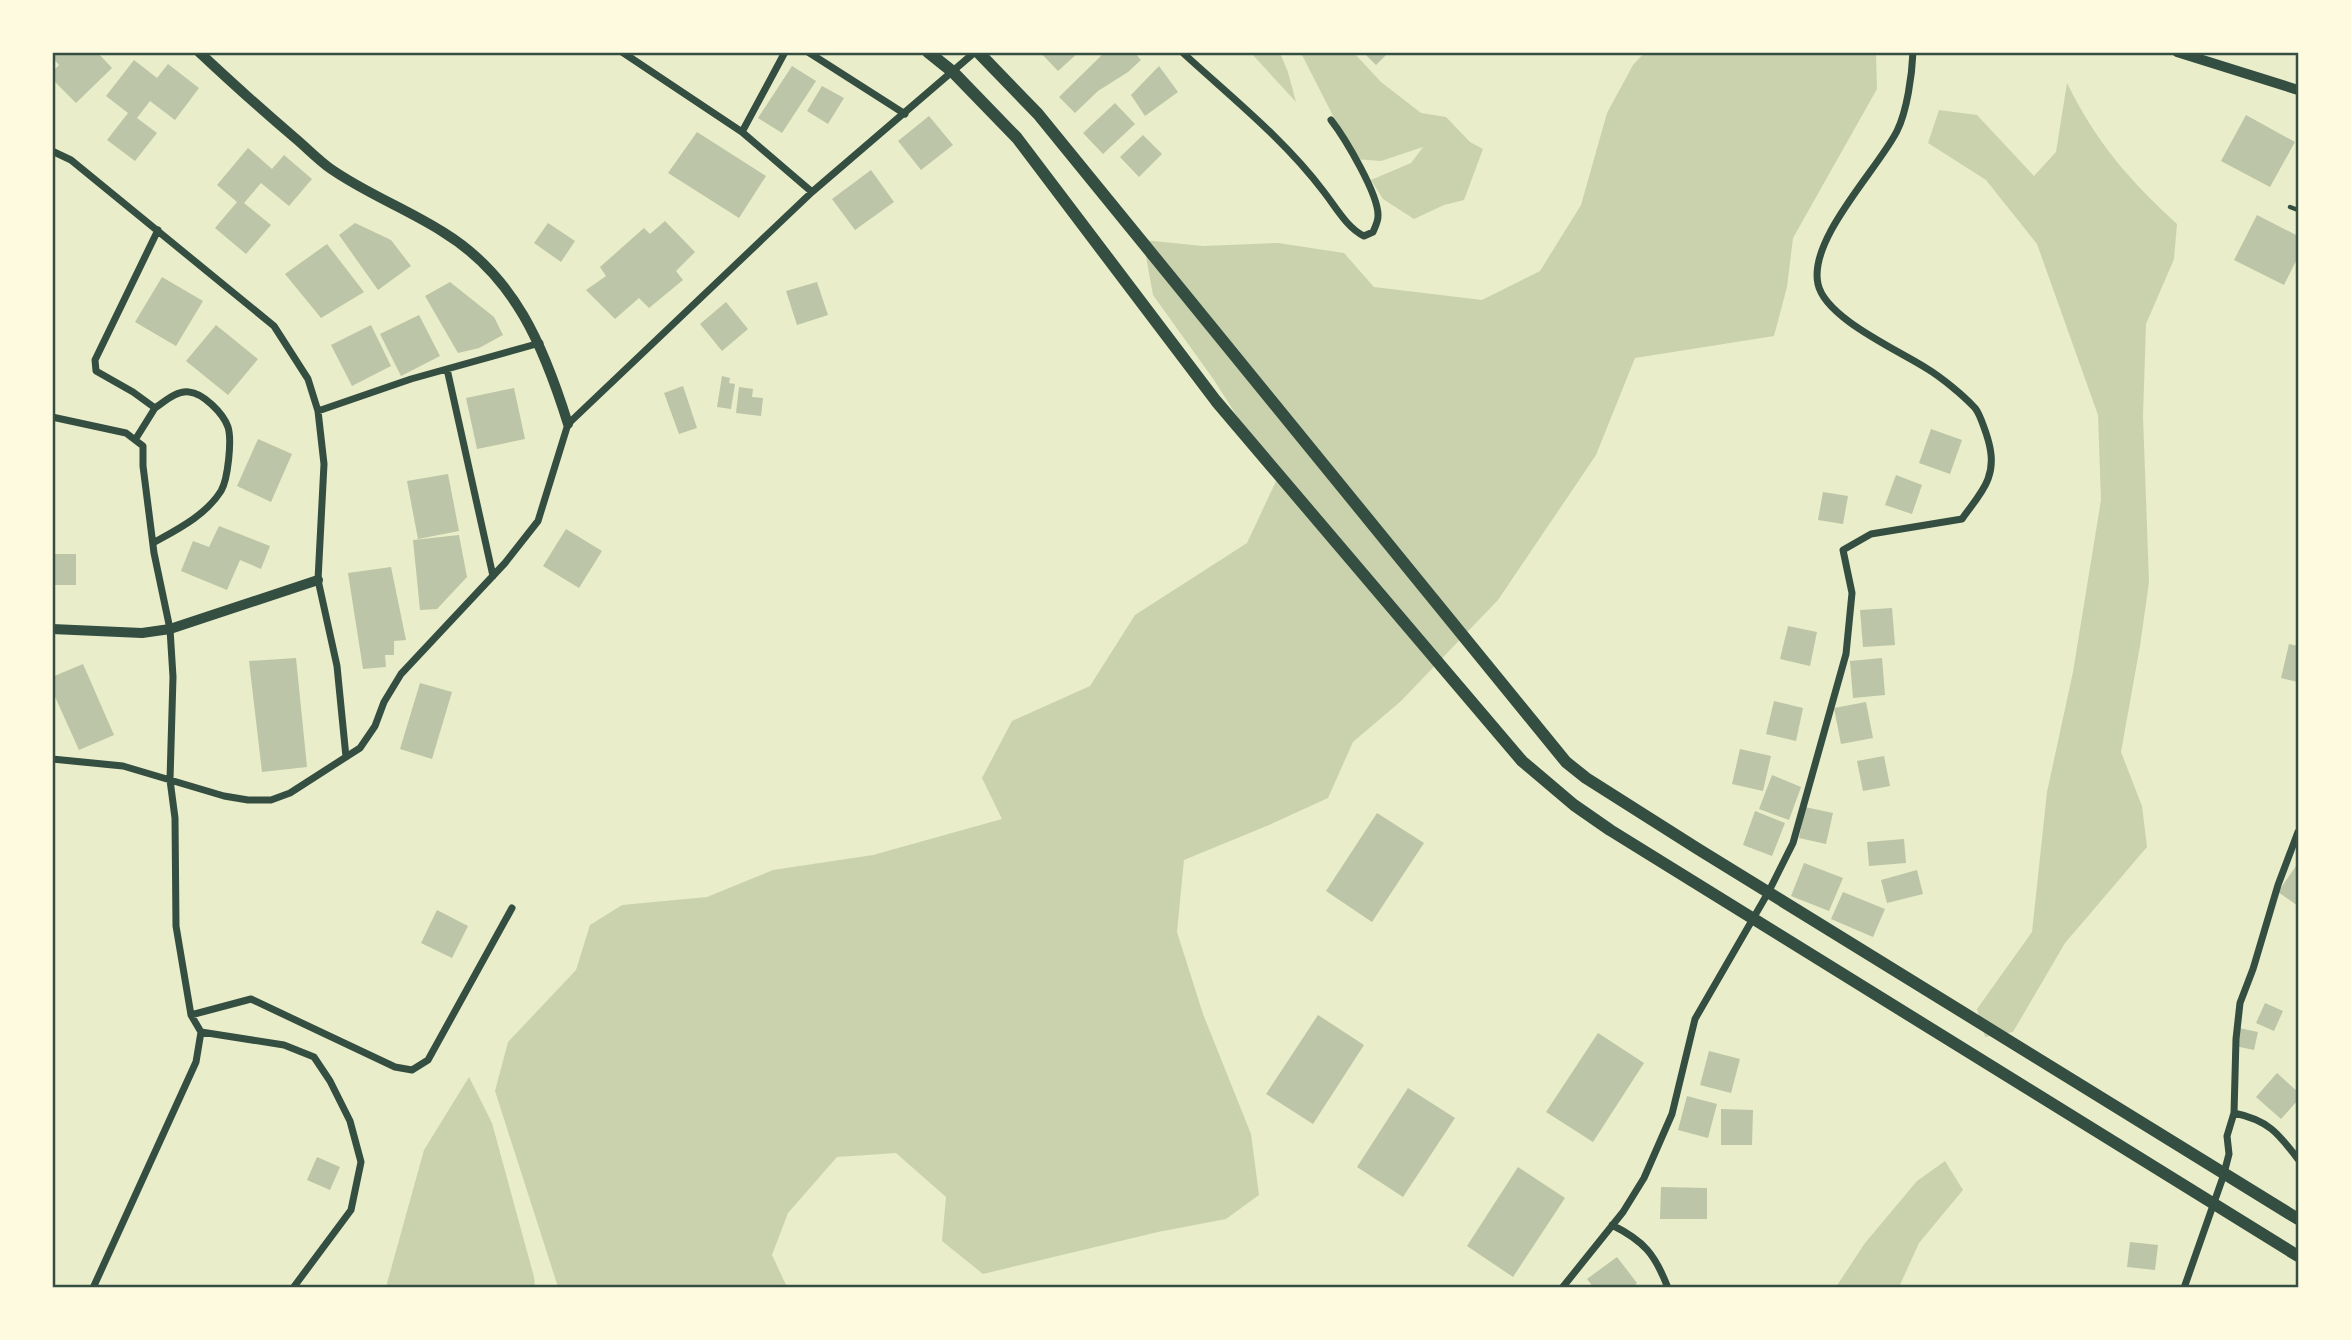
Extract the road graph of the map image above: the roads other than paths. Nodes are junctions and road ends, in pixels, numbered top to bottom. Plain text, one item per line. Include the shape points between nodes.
1 (199, 52) edge
2 (622, 52) edge
3 (785, 52) edge
4 (808, 52) edge
5 (928, 52) edge
6 (976, 52) edge
7 (1182, 52) edge
8 (1913, 52) edge
9 (2177, 52) edge
10 (953, 72) junction
11 (2298, 90) edge
12 (905, 114) junction
13 (1331, 120) dead end
14 (742, 132) junction
15 (52, 151) edge
16 (812, 192) junction
17 (2290, 207) dead end
18 (2298, 210) edge
19 (158, 230) junction
20 (540, 343) junction
21 (447, 369) junction
22 (155, 408) junction
23 (318, 411) junction
24 (52, 417) edge
25 (568, 424) junction
26 (135, 440) junction
27 (153, 543) junction
28 (493, 576) junction
29 (318, 580) junction
30 (52, 629) edge
31 (170, 629) junction
32 (346, 757) junction
33 (52, 759) edge
34 (170, 780) junction
35 (2298, 832) edge
36 (1769, 891) junction
37 (512, 908) dead end
38 (1752, 918) junction
39 (191, 1015) junction
40 (201, 1032) junction
41 (2234, 1113) junction
42 (2298, 1159) edge
43 (2224, 1174) junction
44 (2214, 1203) junction
45 (2298, 1219) edge
46 (1612, 1225) junction
47 (2298, 1255) edge
48 (93, 1287) edge
49 (293, 1287) edge
50 (1562, 1287) edge
51 (1668, 1287) edge
52 (2184, 1287) edge

1 - 20 street via 330,168 471,251 518,303
2 - 14 street
3 - 14 street
4 - 12 street
5 - 10 main road
6 - 10 street
6 - 36 main road via 1038,114 1566,762
7 - 13 street via 1299,159 1364,236 1373,232 1378,213 1364,175
8 - 36 street via 1898,129 1840,215 1821,257 1818,286 1851,324 1929,370 1977,410 1992,450 1988,480 1962,519 1871,534 1843,550 1852,593 1846,654 1793,843
9 - 11 street
10 - 12 street
10 - 38 main road via 1017,138 1216,401 1522,761 1610,830
12 - 16 street
14 - 16 street
15 - 19 street via 71,160
16 - 25 street
17 - 18 lane
19 - 22 street via 95,360 96,371
19 - 23 street via 274,326 308,379
20 - 21 street
20 - 25 street
21 - 23 street
21 - 28 street
22 - 26 street
22 - 27 street via 179,393 200,397 218,410 228,426 230,448 223,488 212,504
23 - 29 street via 324,464
24 - 26 street via 126,433
25 - 28 street via 538,521
26 - 27 street via 143,446
27 - 31 street
28 - 32 street via 401,674 375,726 360,748
29 - 31 street
29 - 32 street via 337,666
30 - 31 street via 142,634
31 - 34 street
32 - 34 street via 271,800 224,796
33 - 34 street via 123,766
34 - 39 street via 176,926
35 - 41 street via 2240,1003
36 - 38 street
36 - 43 main road
37 - 39 street via 428,1060 412,1070 395,1067 251,999
38 - 44 main road
38 - 46 street via 1695,1019 1672,1114 1644,1178
39 - 40 street
40 - 48 street via 196,1062
40 - 49 street via 284,1045 314,1057 350,1121 361,1162 351,1210
41 - 42 street via 2270,1125
41 - 43 street
43 - 44 street
43 - 45 main road
44 - 47 main road
44 - 52 street
46 - 50 street
46 - 51 street via 1636,1238 1660,1265

